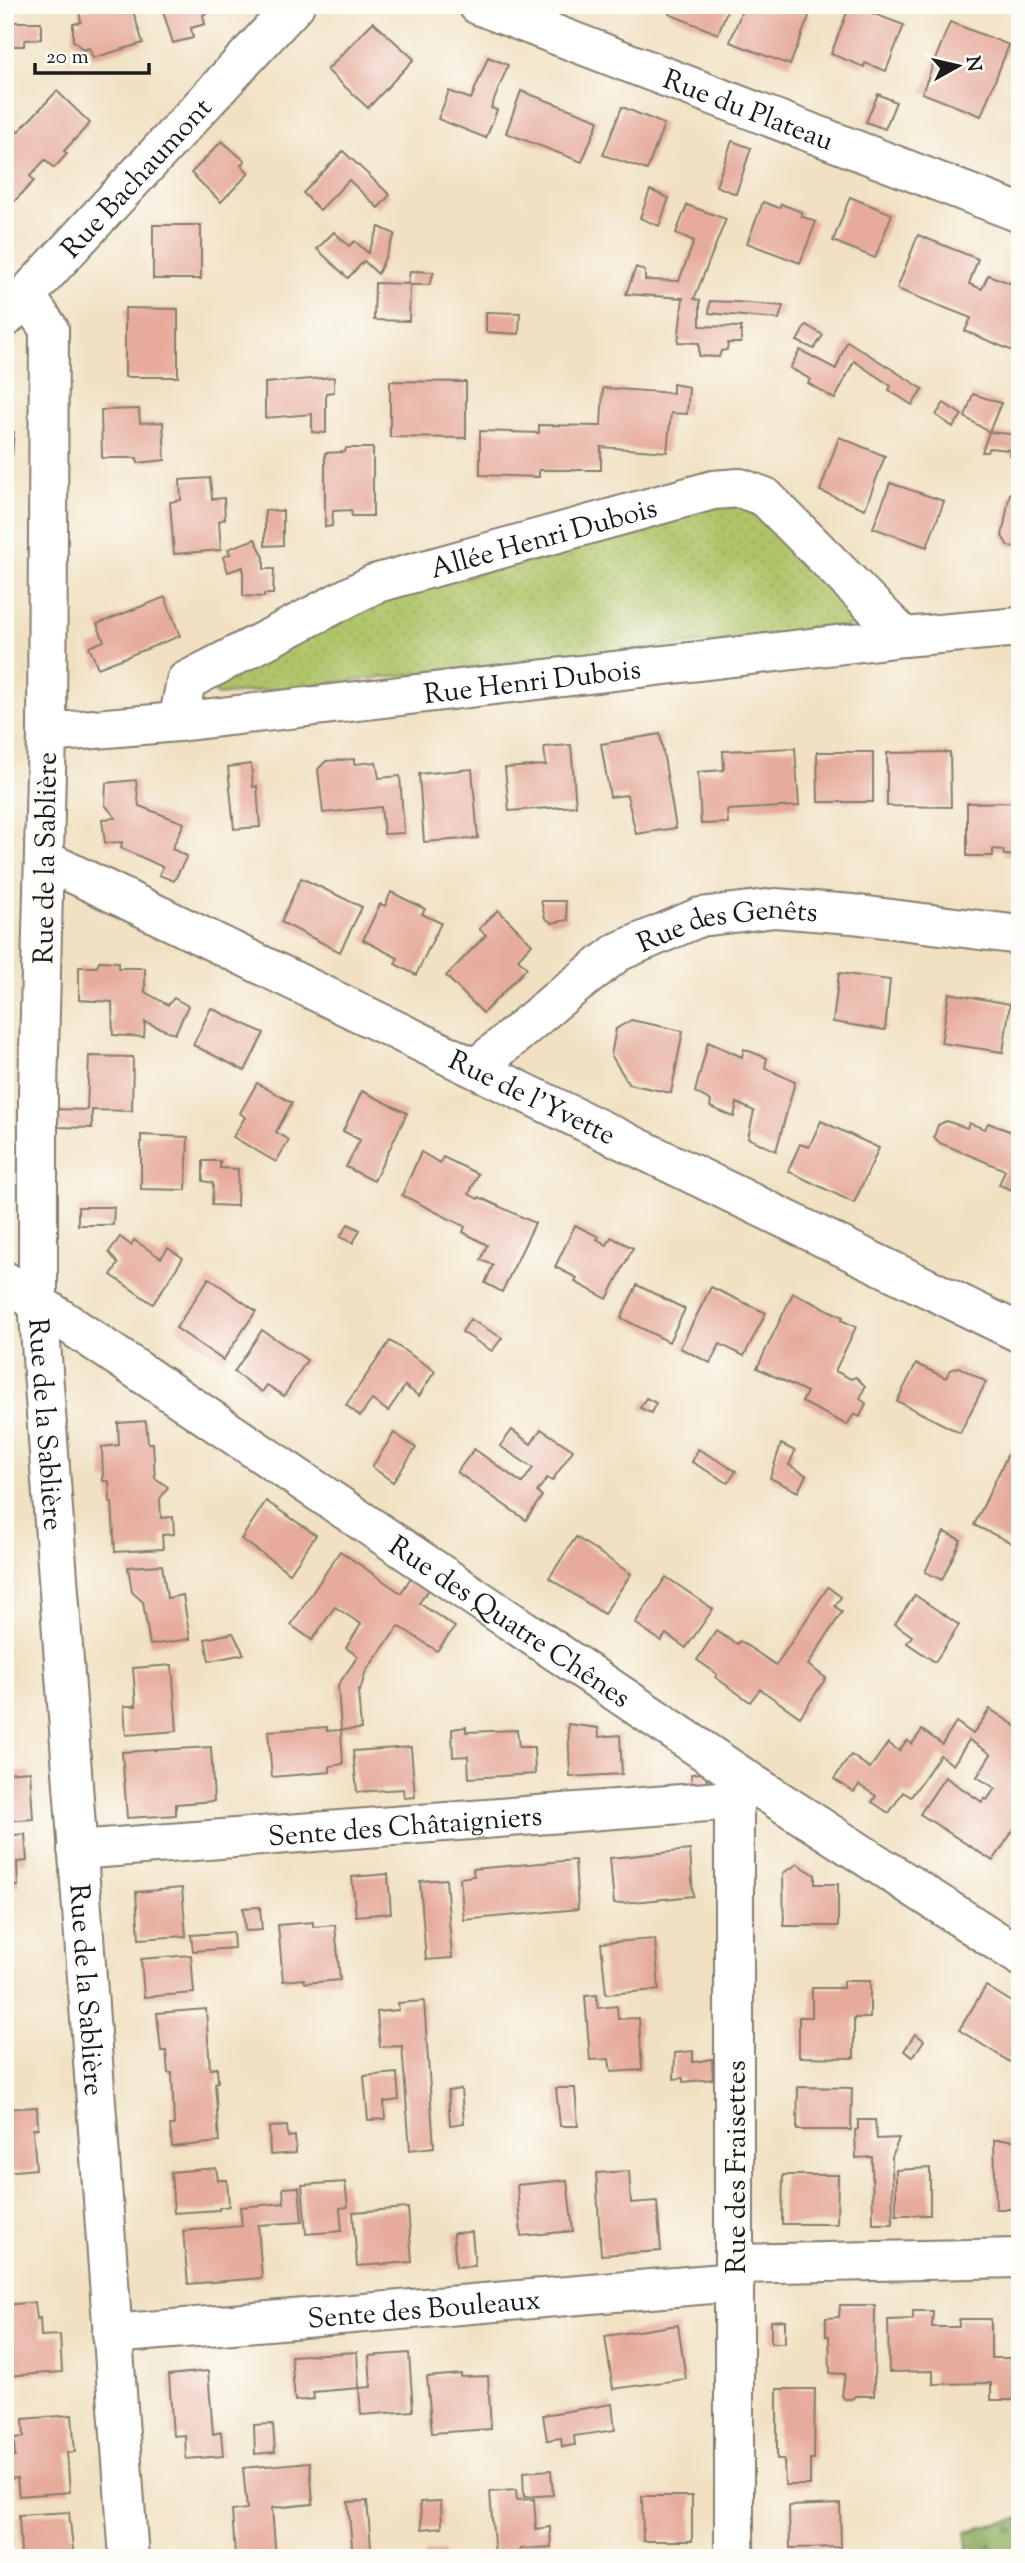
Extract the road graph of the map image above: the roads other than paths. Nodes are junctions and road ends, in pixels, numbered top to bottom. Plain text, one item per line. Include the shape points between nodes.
1 (295, 5) edge
2 (478, 5) edge
3 (1020, 213) edge
4 (16, 307) edge
5 (1020, 627) edge
6 (904, 637) junction
7 (178, 722) junction
8 (47, 733) junction
9 (45, 860) junction
10 (1020, 935) edge
11 (476, 1068) junction
12 (5, 1281) edge
13 (38, 1303) junction
14 (1020, 1334) edge
15 (741, 1790) junction
16 (77, 1850) junction
17 (1020, 1956) edge
18 (1020, 2258) edge
19 (735, 2273) junction
20 (112, 2334) junction
21 (129, 2558) edge
22 (734, 2558) edge

1 - 4 street, Rue Bachaumont
2 - 3 street, Rue du Plateau
4 - 8 street, Rue de la Sablière via 49,329
5 - 6 street, Rue Henri Dubois
6 - 7 street, Rue Henri Dubois
6 - 7 street, Allée Henri Dubois via 765,497 740,488 713,490 374,584 186,681
7 - 8 street, Rue Henri Dubois
8 - 9 street, Rue de la Sablière
9 - 11 street, Rue de l'Yvette
9 - 13 street, Rue de la Sablière
10 - 11 street, Rue des Genêts via 775,908 700,917 618,952
11 - 14 street, Rue de l'Yvette
12 - 13 street, Rue des Quatre Chênes
13 - 15 street, Rue des Quatre Chênes
13 - 16 street, Rue de la Sablière
15 - 16 street, Sente des Châtaigniers
15 - 17 street, Rue des Quatre Chênes
15 - 19 street, Rue des Fraisettes
16 - 20 street, Rue de la Sablière
18 - 19 street, Sente des Bouleaux
19 - 20 street, Sente des Bouleaux
19 - 22 street, Rue des Fraisettes
20 - 21 street, Rue de la Sablière

